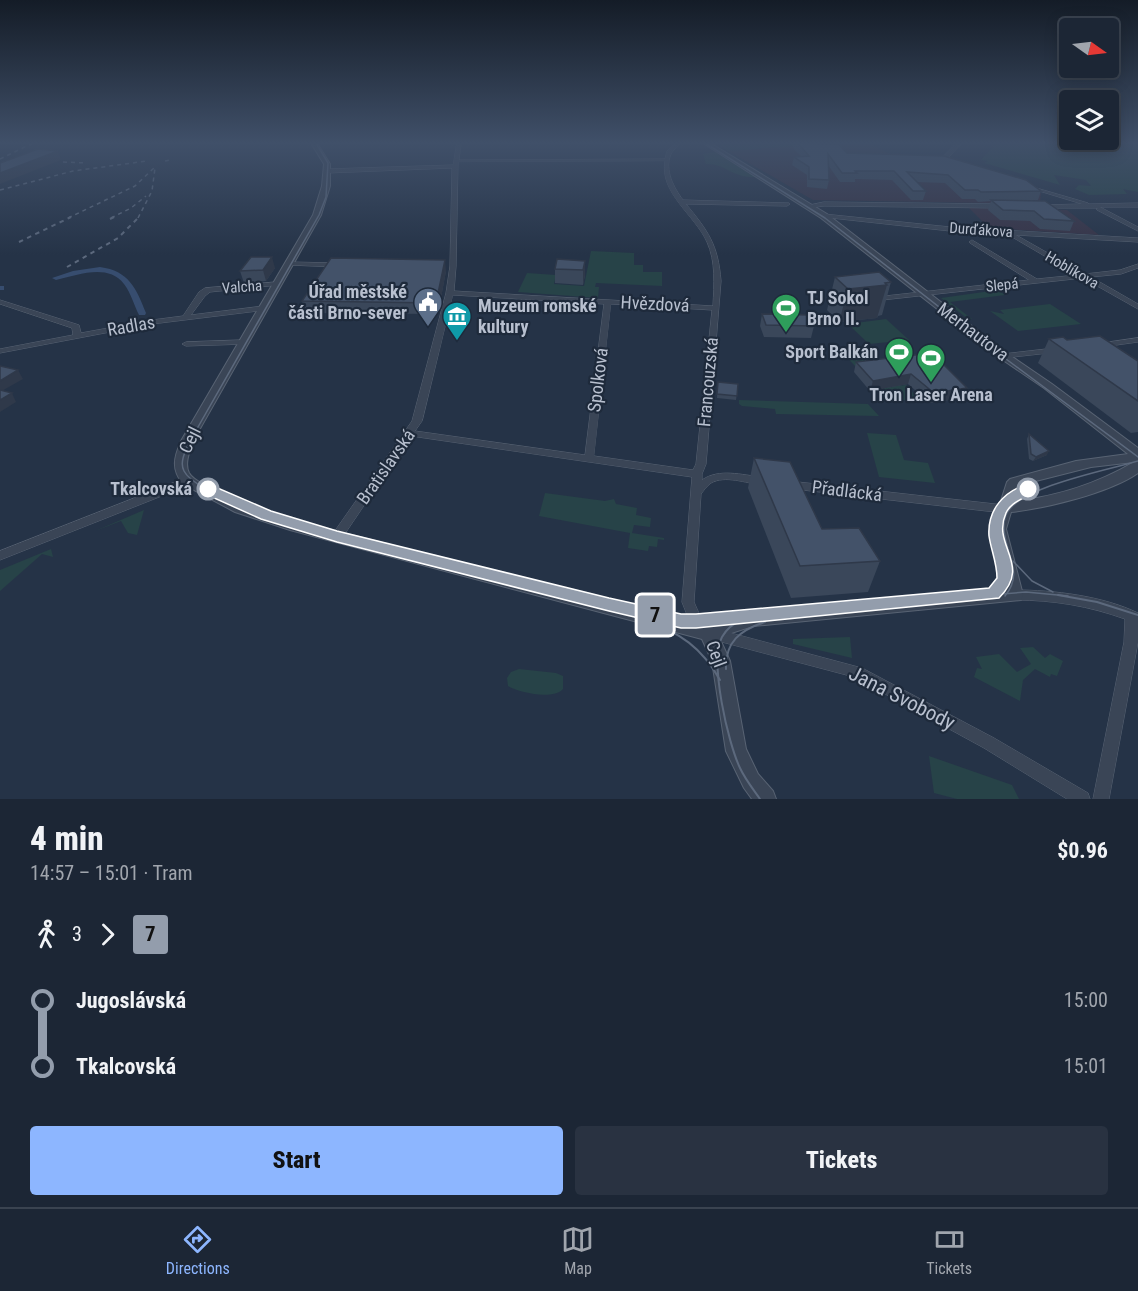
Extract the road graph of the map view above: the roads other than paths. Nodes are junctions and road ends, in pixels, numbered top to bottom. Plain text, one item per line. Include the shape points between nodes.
1 (326, 180) edge
2 (454, 180) edge
3 (669, 180) edge
4 (768, 180) edge
5 (1024, 185) edge
6 (681, 202) junction
7 (787, 204) dead end
8 (1138, 205) edge
9 (810, 206) junction
10 (1009, 206) edge
11 (1030, 207) edge
12 (1097, 207) junction
13 (824, 216) junction
14 (1138, 229) edge
15 (1007, 232) junction
16 (1138, 240) edge
17 (972, 242) dead end
18 (290, 264) junction
19 (343, 265) edge
20 (1138, 266) edge
21 (1083, 276) junction
22 (1035, 281) junction
23 (277, 284) junction
24 (450, 293) junction
25 (923, 293) junction
26 (868, 300) edge
27 (608, 301) junction
28 (0, 302) edge
29 (1138, 307) edge
30 (263, 308) junction
31 (715, 308) junction
32 (185, 318) junction
33 (77, 336) junction
34 (1138, 340) edge
35 (244, 342) junction
36 (186, 344) dead end
37 (1091, 346) edge
38 (1067, 349) edge
39 (0, 351) edge
40 (1004, 356) junction
41 (410, 433) junction
42 (1138, 457) edge
43 (589, 459) junction
44 (1138, 466) edge
45 (697, 474) junction
46 (188, 481) junction
47 (697, 492) junction
48 (1005, 508) junction
49 (336, 538) junction
50 (0, 556) edge
51 (1015, 595) junction
52 (1134, 616) edge
53 (708, 633) junction
54 (765, 799) edge
55 (1082, 799) edge
56 (1101, 799) edge

1 - 18 street, Cejl via 324,199
2 - 24 street, Bratislavská
3 - 6 street, Francouzská
4 - 9 street, Merhautova
5 - 12 street
6 - 7 street
6 - 31 street, Francouzská via 710,242 718,273
8 - 12 street
9 - 10 street
9 - 13 street, Merhautova
11 - 12 street
12 - 14 street
13 - 15 street, Durďákova
13 - 25 street, Merhautova
15 - 16 street, Durďákova
15 - 21 street, Hoblíkova
17 - 22 street
18 - 19 street
18 - 23 street, Cejl
20 - 21 street, Slepá
21 - 22 street, Slepá
21 - 29 street, Hoblíkova
22 - 25 street, Slepá
23 - 30 street, Cejl
23 - 32 street, Valcha via 204,291
24 - 27 street, Hvězdová
24 - 41 street, Bratislavská via 417,421
25 - 26 street, Slepá
25 - 40 street, Merhautova
27 - 31 street, Hvězdová
27 - 43 street, Spolková
28 - 33 street via 76,327
30 - 32 street, Radlas
30 - 35 street, Cejl
31 - 45 street, Francouzská
32 - 33 street, Radlas
33 - 39 street, Radlas
34 - 37 street
35 - 36 street
35 - 46 street, Cejl via 180,458 179,469
38 - 40 street
40 - 42 street, Merhautova
41 - 43 street
41 - 49 street, Bratislavská
42 - 48 street via 1086,463 1015,482
43 - 45 street
44 - 48 street via 1110,481
45 - 47 street, Francouzská
46 - 49 street, Cejl via 240,508
46 - 50 street
47 - 48 street, Přadlácká via 713,476
47 - 53 street, Francouzská via 688,602 696,621
48 - 51 street via 1000,537
49 - 53 street, Cejl
51 - 52 street via 1068,599
51 - 53 street via 753,619
52 - 56 street
53 - 54 street, Cejl via 721,661 736,751
53 - 55 street, Jana Svobody via 857,672

